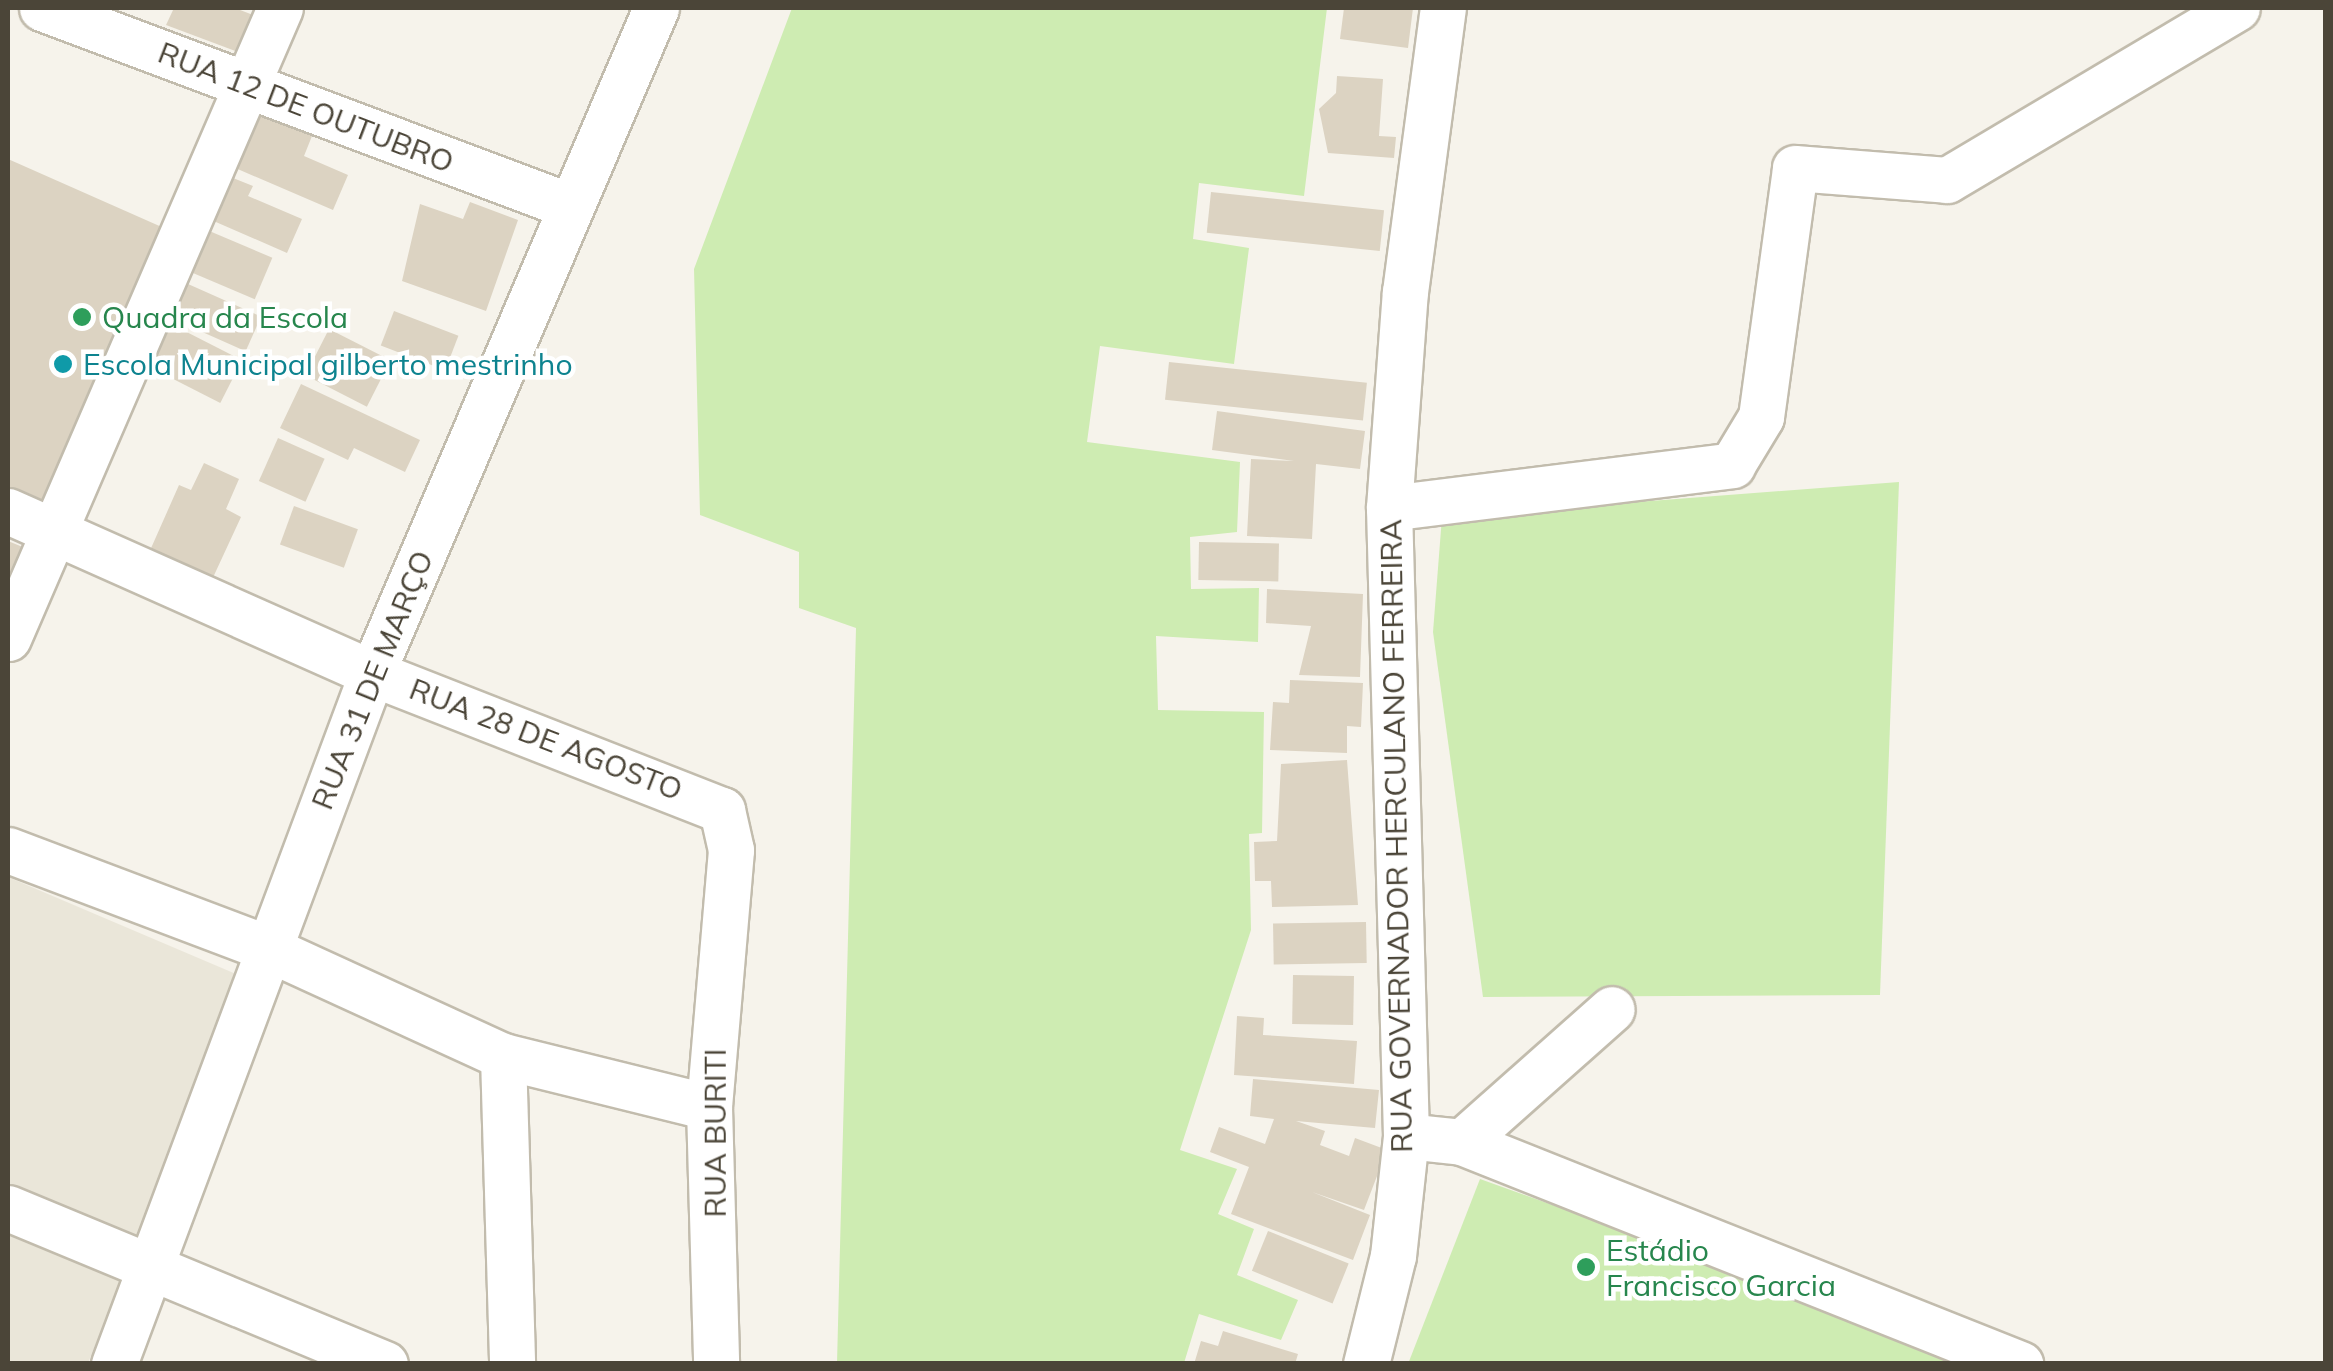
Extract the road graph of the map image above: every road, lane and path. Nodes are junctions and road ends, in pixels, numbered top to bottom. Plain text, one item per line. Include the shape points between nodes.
1 (42, 8) edge
2 (280, 8) edge
3 (656, 8) edge
4 (1443, 8) edge
5 (2237, 8) edge
6 (249, 85) junction
7 (570, 206) junction
8 (1389, 508) junction
9 (8, 511) edge
10 (54, 530) junction
11 (8, 638) edge
12 (372, 673) junction
13 (8, 850) edge
14 (724, 903) joint
15 (266, 948) junction
16 (1612, 1010) dead end
17 (503, 1056) junction
18 (708, 1106) junction
19 (1406, 1136) junction
20 (1462, 1142) junction
21 (8, 1208) edge
22 (148, 1260) junction
23 (114, 1364) edge
24 (385, 1364) edge
25 (512, 1364) edge
26 (716, 1364) edge
27 (1366, 1364) edge
28 (2020, 1364) edge

1 - 6 street, RUA 12 DE OUTUBRO
2 - 6 street
3 - 7 street, RUA 31 DE MARÇO
4 - 8 street, RUA GOVERNADOR HERCULANO FERREIRA via 1405,292
5 - 8 street via 1948,180 1796,168 1761,416 1732,466
6 - 7 street, RUA 12 DE OUTUBRO
6 - 10 street
7 - 12 street, RUA 31 DE MARÇO
8 - 19 street, RUA GOVERNADOR HERCULANO FERREIRA
9 - 10 street, RUA 28 DE AGOSTO
10 - 11 street
10 - 12 street, RUA 28 DE AGOSTO
12 - 14 street, RUA 28 DE AGOSTO via 707,800 729,826
12 - 15 street, RUA 31 DE MARÇO
13 - 15 street
14 - 18 street, RUA BURITI
15 - 17 street
15 - 22 street, RUA 31 DE MARÇO
16 - 20 street
17 - 18 street
17 - 25 street
18 - 26 street, RUA BURITI
19 - 20 street
19 - 27 street, RUA GOVERNADOR HERCULANO FERREIRA via 1393,1256
20 - 28 street
21 - 22 street
22 - 23 street, RUA 31 DE MARÇO
22 - 24 street

